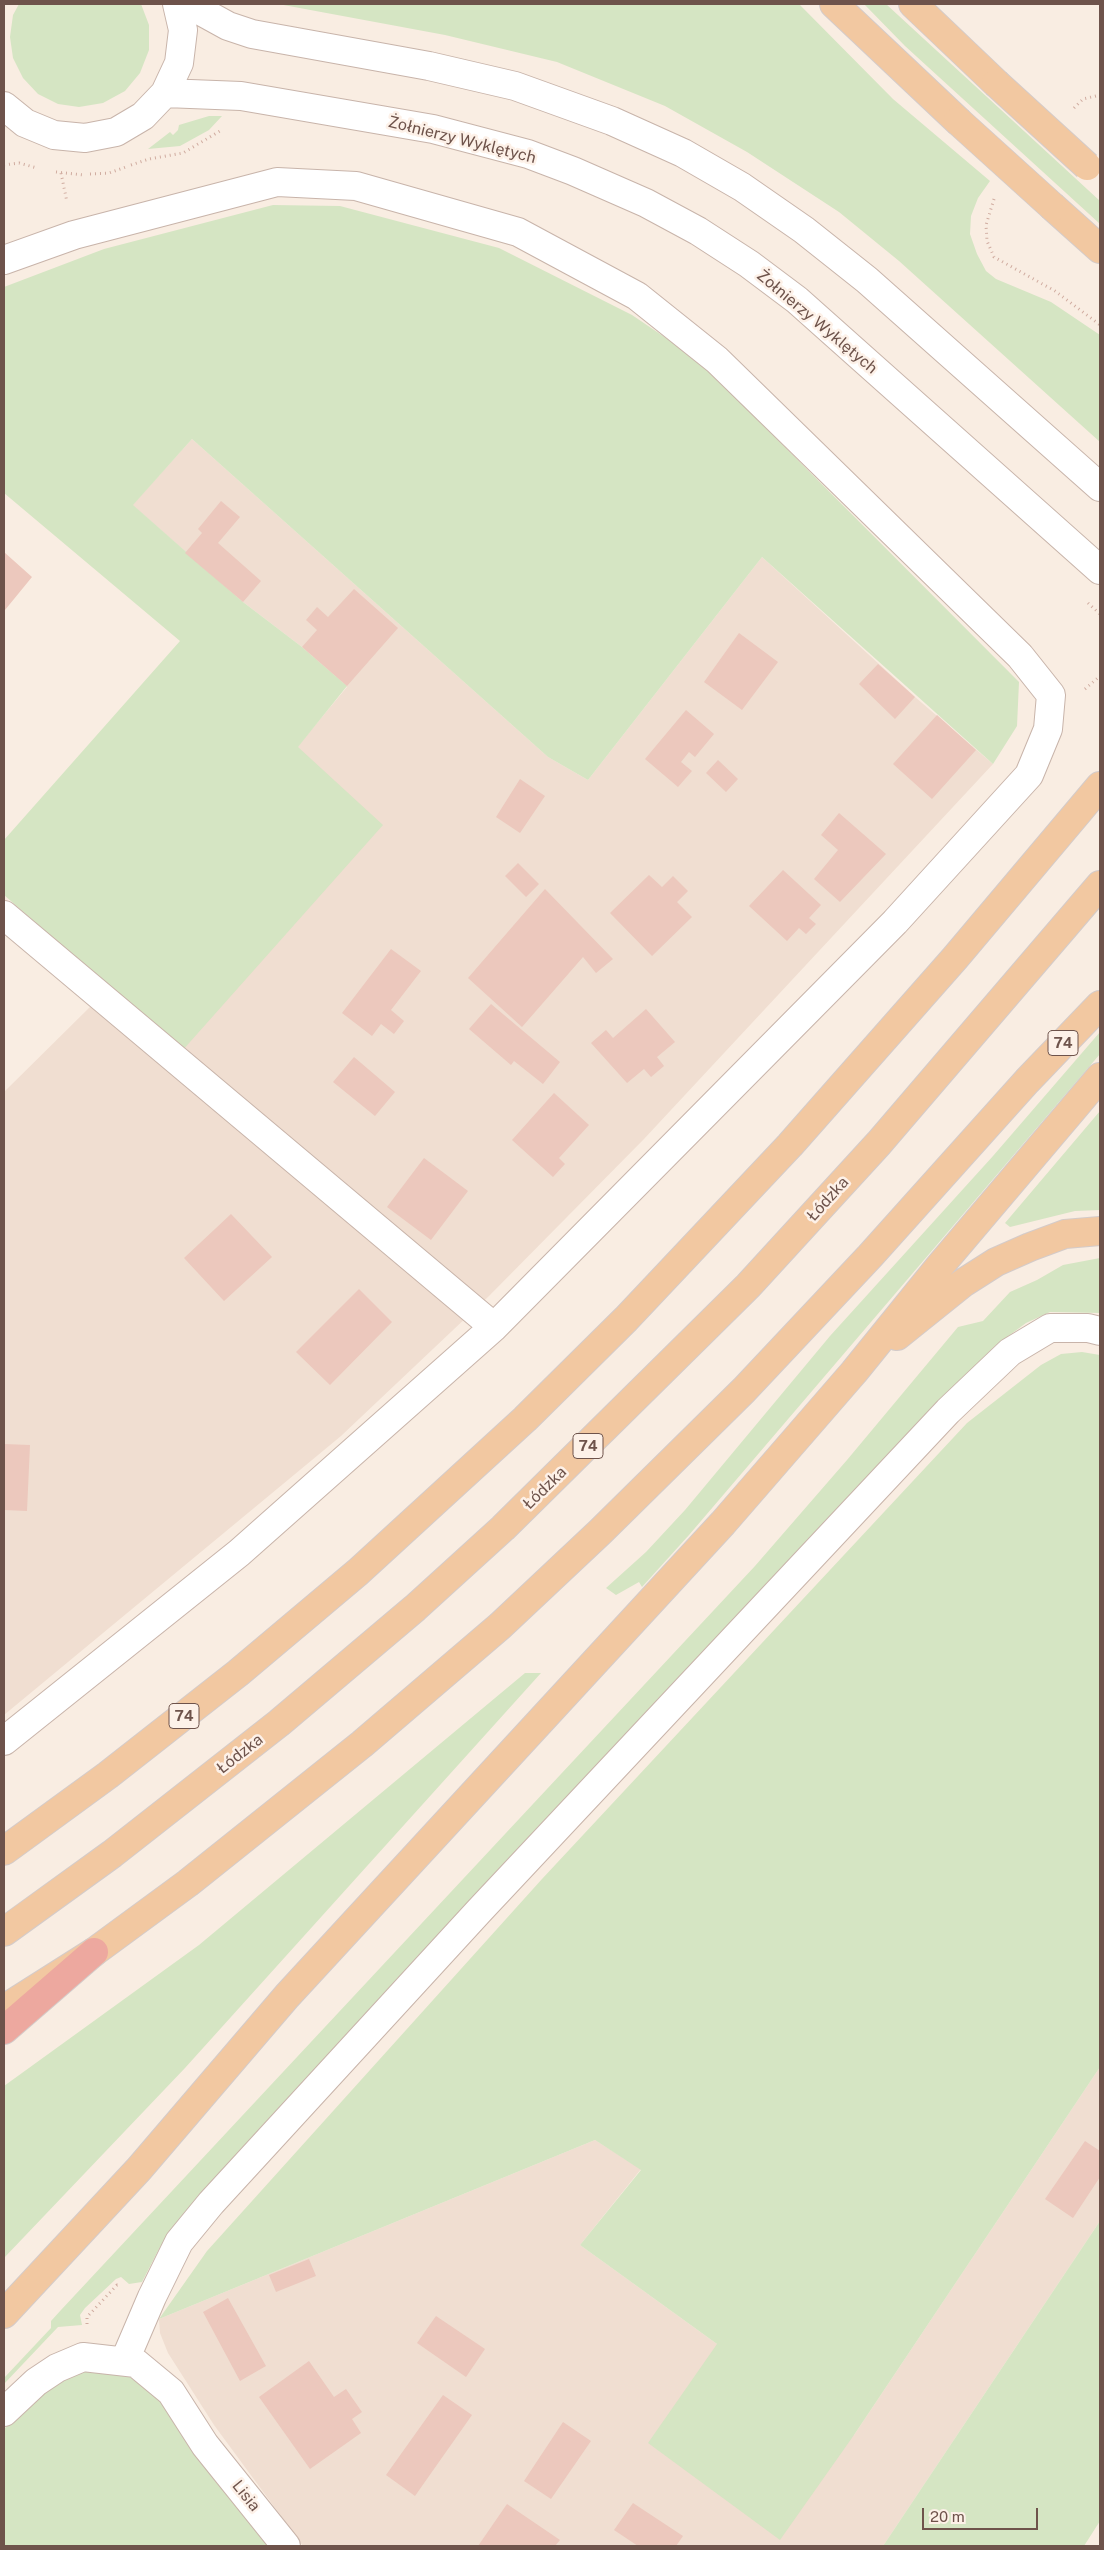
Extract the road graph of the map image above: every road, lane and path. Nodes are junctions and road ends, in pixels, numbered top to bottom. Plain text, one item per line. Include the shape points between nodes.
1 (177, 4) edge
2 (188, 4) edge
3 (834, 4) edge
4 (913, 4) edge
5 (165, 93) junction
6 (4, 106) edge
7 (14, 127) edge
8 (1094, 172) edge
9 (1100, 249) edge
10 (4, 260) edge
11 (1100, 487) edge
12 (1096, 566) edge
13 (1100, 786) edge
14 (1100, 885) edge
15 (4, 915) edge
16 (1100, 1005) edge
17 (1100, 1077) edge
18 (1100, 1231) edge
19 (494, 1327) junction
20 (1100, 1330) edge
21 (854, 1372) junction
22 (4, 1741) edge
23 (4, 1851) edge
24 (4, 1932) edge
25 (94, 1952) junction
26 (4, 2009) edge
27 (4, 2030) edge
28 (124, 2289) dead end
29 (4, 2314) edge
30 (83, 2357) junction
31 (125, 2360) junction
32 (4, 2412) edge
33 (286, 2546) edge

1 - 5 street via 183,30 179,63
2 - 11 street via 228,26 252,34 429,66 515,86 612,121 683,153 804,230 866,280
3 - 9 main road, bridge
4 - 8 main road, bridge
5 - 7 street via 143,116 116,132 85,138
5 - 12 street, Żołnierzy Wyklętych via 240,96 434,129 528,154 646,203 698,231 797,300
6 - 7 street
10 - 19 street via 74,235 277,182 356,186 518,232 637,296 717,360 1020,656 1051,695 1048,729 1029,775 895,922
13 - 23 main road, 74 via 949,965 790,1145 626,1319 525,1419 372,1560 245,1667 155,1739
14 - 24 main road, Łódzka / 74 via 878,1143 748,1286 529,1502 415,1608 280,1723 112,1854
15 - 19 street
16 - 25 main road, 74 via 1026,1081 870,1256 744,1390 600,1532 426,1691 277,1812
17 - 21 main road via 938,1267
18 - 21 main road via 1065,1234 996,1262 963,1283
19 - 22 street via 240,1553
20 - 31 street via 1050,1328 1010,1352 942,1418 479,1911 211,2203 179,2242
21 - 29 main road via 723,1523 287,1996 139,2169
25 - 26 main road, 74
25 - 27 highway
28 - 30 path via 117,2285 87,2317
30 - 31 street, Lisia
30 - 32 street via 36,2382
31 - 33 street, Lisia via 148,2370 171,2392 205,2445

